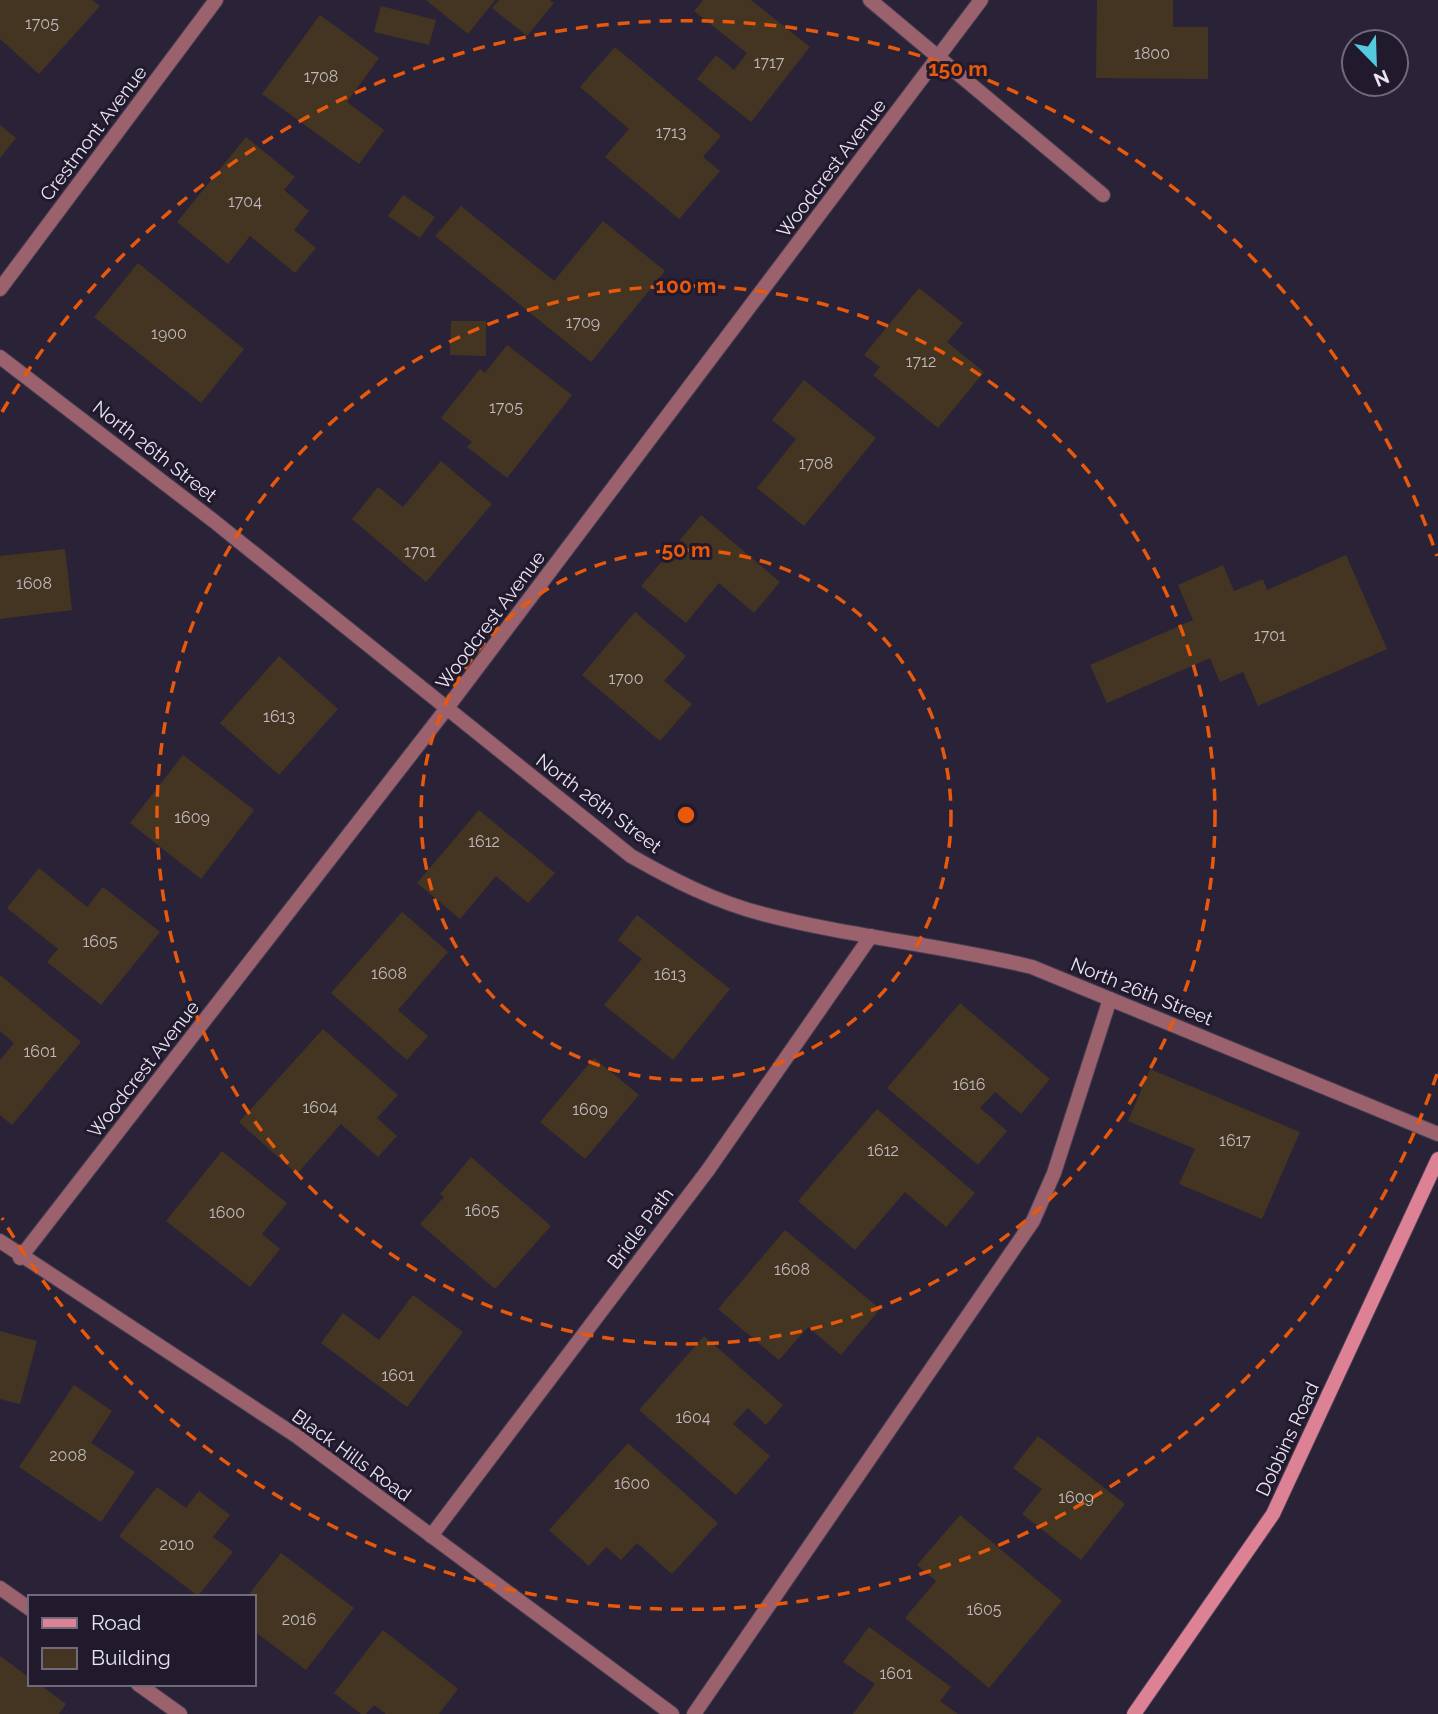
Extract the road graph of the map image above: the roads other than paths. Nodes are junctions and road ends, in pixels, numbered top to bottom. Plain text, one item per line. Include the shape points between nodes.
1 (216, 0) edge
2 (870, 0) edge
3 (981, 0) edge
4 (939, 57) junction
5 (1103, 195) dead end
6 (0, 289) edge
7 (0, 357) edge
8 (447, 708) junction
9 (870, 936) junction
10 (1111, 999) junction
11 (1438, 1134) edge
12 (1438, 1159) edge
13 (0, 1241) edge
14 (20, 1258) junction
15 (431, 1536) junction
16 (0, 1588) edge
17 (28, 1608) edge
18 (141, 1686) edge
19 (180, 1714) edge
20 (672, 1714) edge
21 (694, 1714) edge
22 (1134, 1714) edge

1 - 6 street, Crestmont Avenue
2 - 4 street
3 - 4 street, Woodcrest Avenue
4 - 5 street
4 - 8 street, Woodcrest Avenue
7 - 8 street, North 26th Street
8 - 9 street, North 26th Street via 631,856 690,889 762,914
8 - 14 street, Woodcrest Avenue
9 - 10 street, North 26th Street via 1032,967
9 - 15 street, Bridle Path via 708,1170
10 - 11 street, North 26th Street
10 - 21 street via 1054,1173 1033,1222
12 - 22 street, Dobbins Road via 1273,1514
13 - 14 street, Black Hills Road
14 - 15 street, Black Hills Road via 298,1437
15 - 20 street, Black Hills Road
16 - 17 street
18 - 19 street

